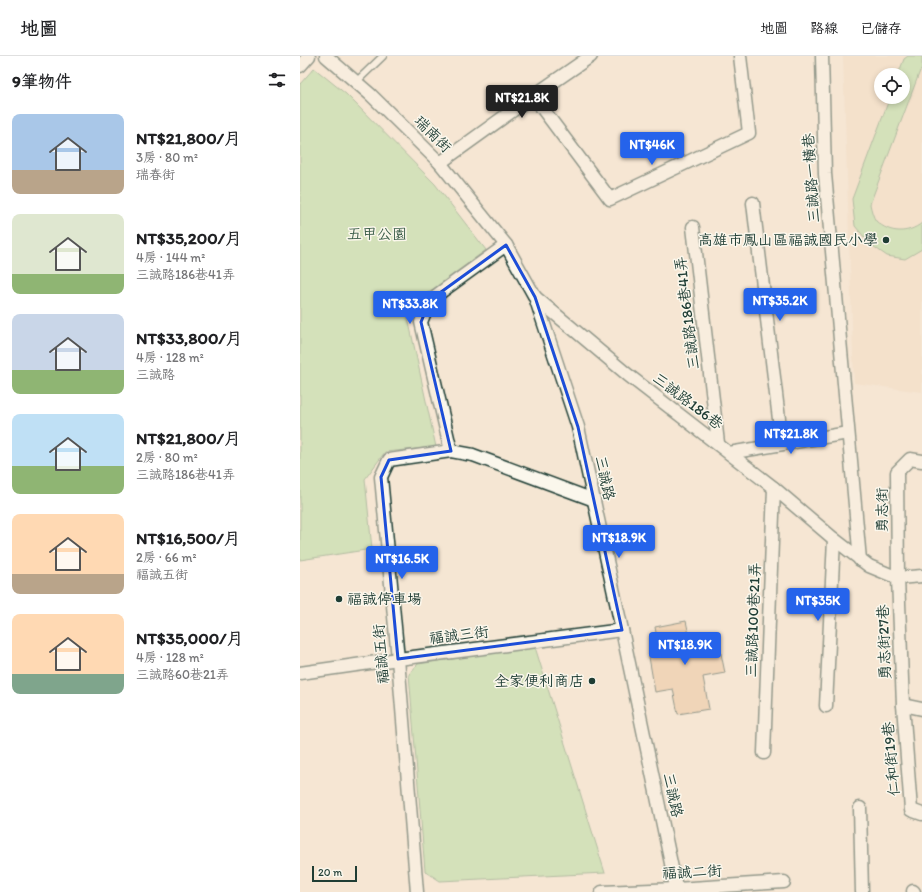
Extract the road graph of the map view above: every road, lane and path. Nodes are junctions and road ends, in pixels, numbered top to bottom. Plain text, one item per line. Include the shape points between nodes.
1 (309, 56) edge
2 (326, 56) edge
3 (383, 56) edge
4 (591, 56) edge
5 (740, 56) edge
6 (822, 56) edge
7 (300, 66) edge
8 (356, 82) junction
9 (533, 96) junction
10 (440, 163) junction
11 (753, 203) dead end
12 (693, 227) dead end
13 (506, 246) junction
14 (535, 297) junction
15 (848, 433) junction
16 (718, 444) junction
17 (782, 444) junction
18 (451, 451) junction
19 (729, 453) junction
20 (922, 461) edge
21 (774, 488) junction
22 (594, 500) junction
23 (834, 539) junction
24 (860, 560) junction
25 (922, 576) edge
26 (898, 578) junction
27 (622, 630) junction
28 (398, 659) junction
29 (300, 673) edge
30 (903, 705) junction
31 (826, 706) dead end
32 (922, 709) edge
33 (764, 753) dead end
34 (860, 808) dead end
35 (916, 812) edge
36 (784, 882) dead end
37 (677, 891) edge
38 (417, 892) edge
39 (602, 892) edge
40 (862, 892) edge

1 - 7 street
2 - 8 street, 瑞南街
3 - 8 lane
4 - 9 street
5 - 9 street via 749,133 610,199
6 - 15 street, 三誠路一橫巷 via 825,174
8 - 10 street, 瑞南街
9 - 10 street
10 - 13 street, 瑞南街
11 - 17 street
12 - 16 street, 三誠路186巷41弄
13 - 14 street, 三誠路
13 - 18 street via 430,300 422,322
14 - 16 street, 三誠路186巷 via 628,375
14 - 22 street, 三誠路 via 578,427
15 - 17 street
15 - 24 street, 三誠路一橫巷
16 - 19 street, 三誠路186巷
17 - 19 street
18 - 22 street, 福誠五街 via 473,455
18 - 28 street, 福誠五街 via 389,460 381,477
19 - 21 street, 三誠路186巷
20 - 26 street, 勇志街 via 910,459 897,472
21 - 23 street, 三誠路186巷
21 - 33 street, 三誠路100巷21弄
22 - 27 street, 三誠路
23 - 24 street, 三誠路186巷
23 - 31 street
24 - 26 street, 三誠路186巷
25 - 26 street
26 - 30 street, 勇志街27巷
27 - 28 street, 福誠三街
27 - 37 street, 三誠路
28 - 29 street, 福誠三街
28 - 38 street, 福誠五街
30 - 32 street
30 - 35 street, 仁和街19巷
34 - 40 street
36 - 37 street, 福誠二街
37 - 39 street, 福誠二街

